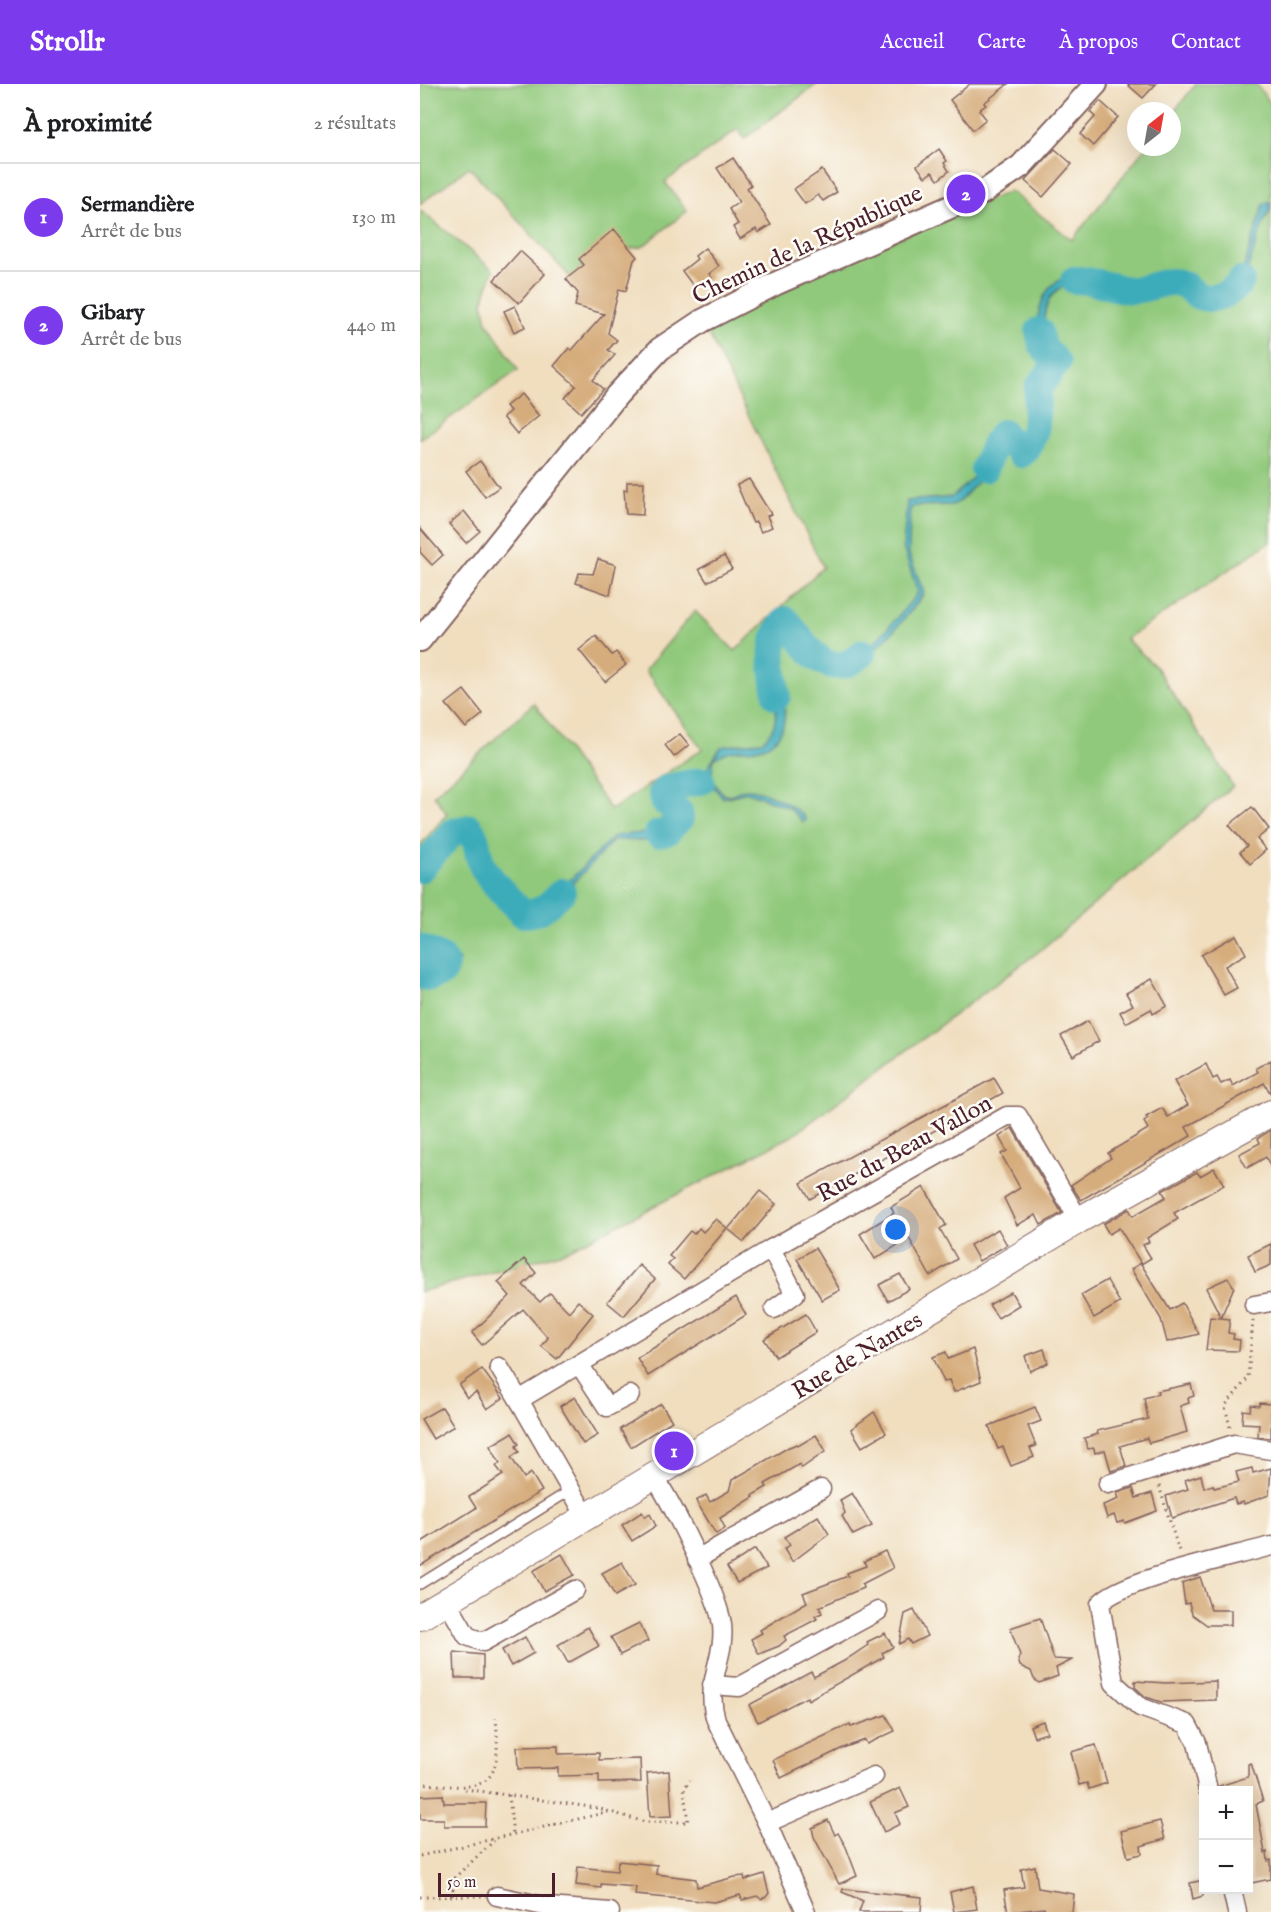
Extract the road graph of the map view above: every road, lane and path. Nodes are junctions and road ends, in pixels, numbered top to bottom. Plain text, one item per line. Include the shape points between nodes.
1 (1096, 84) edge
2 (420, 640) edge
3 (1271, 1113) edge
4 (1079, 1220) junction
5 (771, 1249) junction
6 (1263, 1304) edge
7 (774, 1309) dead end
8 (579, 1364) junction
9 (499, 1367) dead end
10 (630, 1395) dead end
11 (519, 1400) junction
12 (1234, 1444) junction
13 (1271, 1450) edge
14 (1154, 1470) junction
15 (654, 1478) junction
16 (1108, 1484) dead end
17 (571, 1490) junction
18 (821, 1490) dead end
19 (587, 1518) junction
20 (1271, 1546) edge
21 (697, 1559) junction
22 (1185, 1570) junction
23 (420, 1584) edge
24 (575, 1590) dead end
25 (446, 1600) junction
26 (878, 1611) dead end
27 (420, 1617) edge
28 (712, 1685) junction
29 (496, 1718) dead end
30 (874, 1776) dead end
31 (690, 1779) dead end
32 (420, 1783) edge
33 (1207, 1786) edge
34 (465, 1789) junction
35 (509, 1795) junction
36 (610, 1812) junction
37 (767, 1823) junction
38 (513, 1835) junction
39 (495, 1839) junction
40 (420, 1856) edge
41 (1233, 1894) edge
42 (452, 1896) junction
43 (497, 1896) joint
44 (420, 1898) edge
45 (549, 1910) edge
46 (610, 1912) edge
47 (806, 1912) edge
48 (1237, 1912) edge

1 - 2 street, Chemin de la République via 1021,166 982,193 777,283 702,321 660,349 617,395
3 - 4 main road, Rue de Nantes
4 - 5 street, Rue du Beau Vallon via 1018,1116 1007,1116
4 - 15 main road, Rue de Nantes
5 - 7 street via 795,1294
5 - 8 street, Rue du Beau Vallon
6 - 12 path via 1248,1378 1225,1406
8 - 10 street via 607,1407
8 - 11 street, Rue du Beau Vallon
9 - 11 street
11 - 17 street
12 - 13 street
12 - 14 street
14 - 16 street
14 - 22 path
15 - 19 main road, Rue de Nantes
15 - 21 street
17 - 19 street
17 - 23 lane
18 - 21 street
19 - 25 main road, Rue de Nantes
20 - 22 street
21 - 28 street via 723,1625
22 - 33 street via 1106,1596 1100,1604 1101,1619 1114,1683 1140,1707 1186,1725 1197,1743
24 - 25 street via 483,1642 467,1636
25 - 27 main road, Rue de Nantes
26 - 28 street via 739,1687
28 - 37 street via 711,1704 716,1720
29 - 34 path via 499,1752 493,1774
30 - 37 street
31 - 36 path via 684,1789 688,1822 645,1822
32 - 34 path
34 - 35 path
35 - 36 path
35 - 38 path
36 - 38 path
37 - 47 street
38 - 39 path
39 - 40 path
39 - 42 path via 454,1878
41 - 48 street
42 - 43 path
42 - 44 path
43 - 45 street
45 - 46 street

